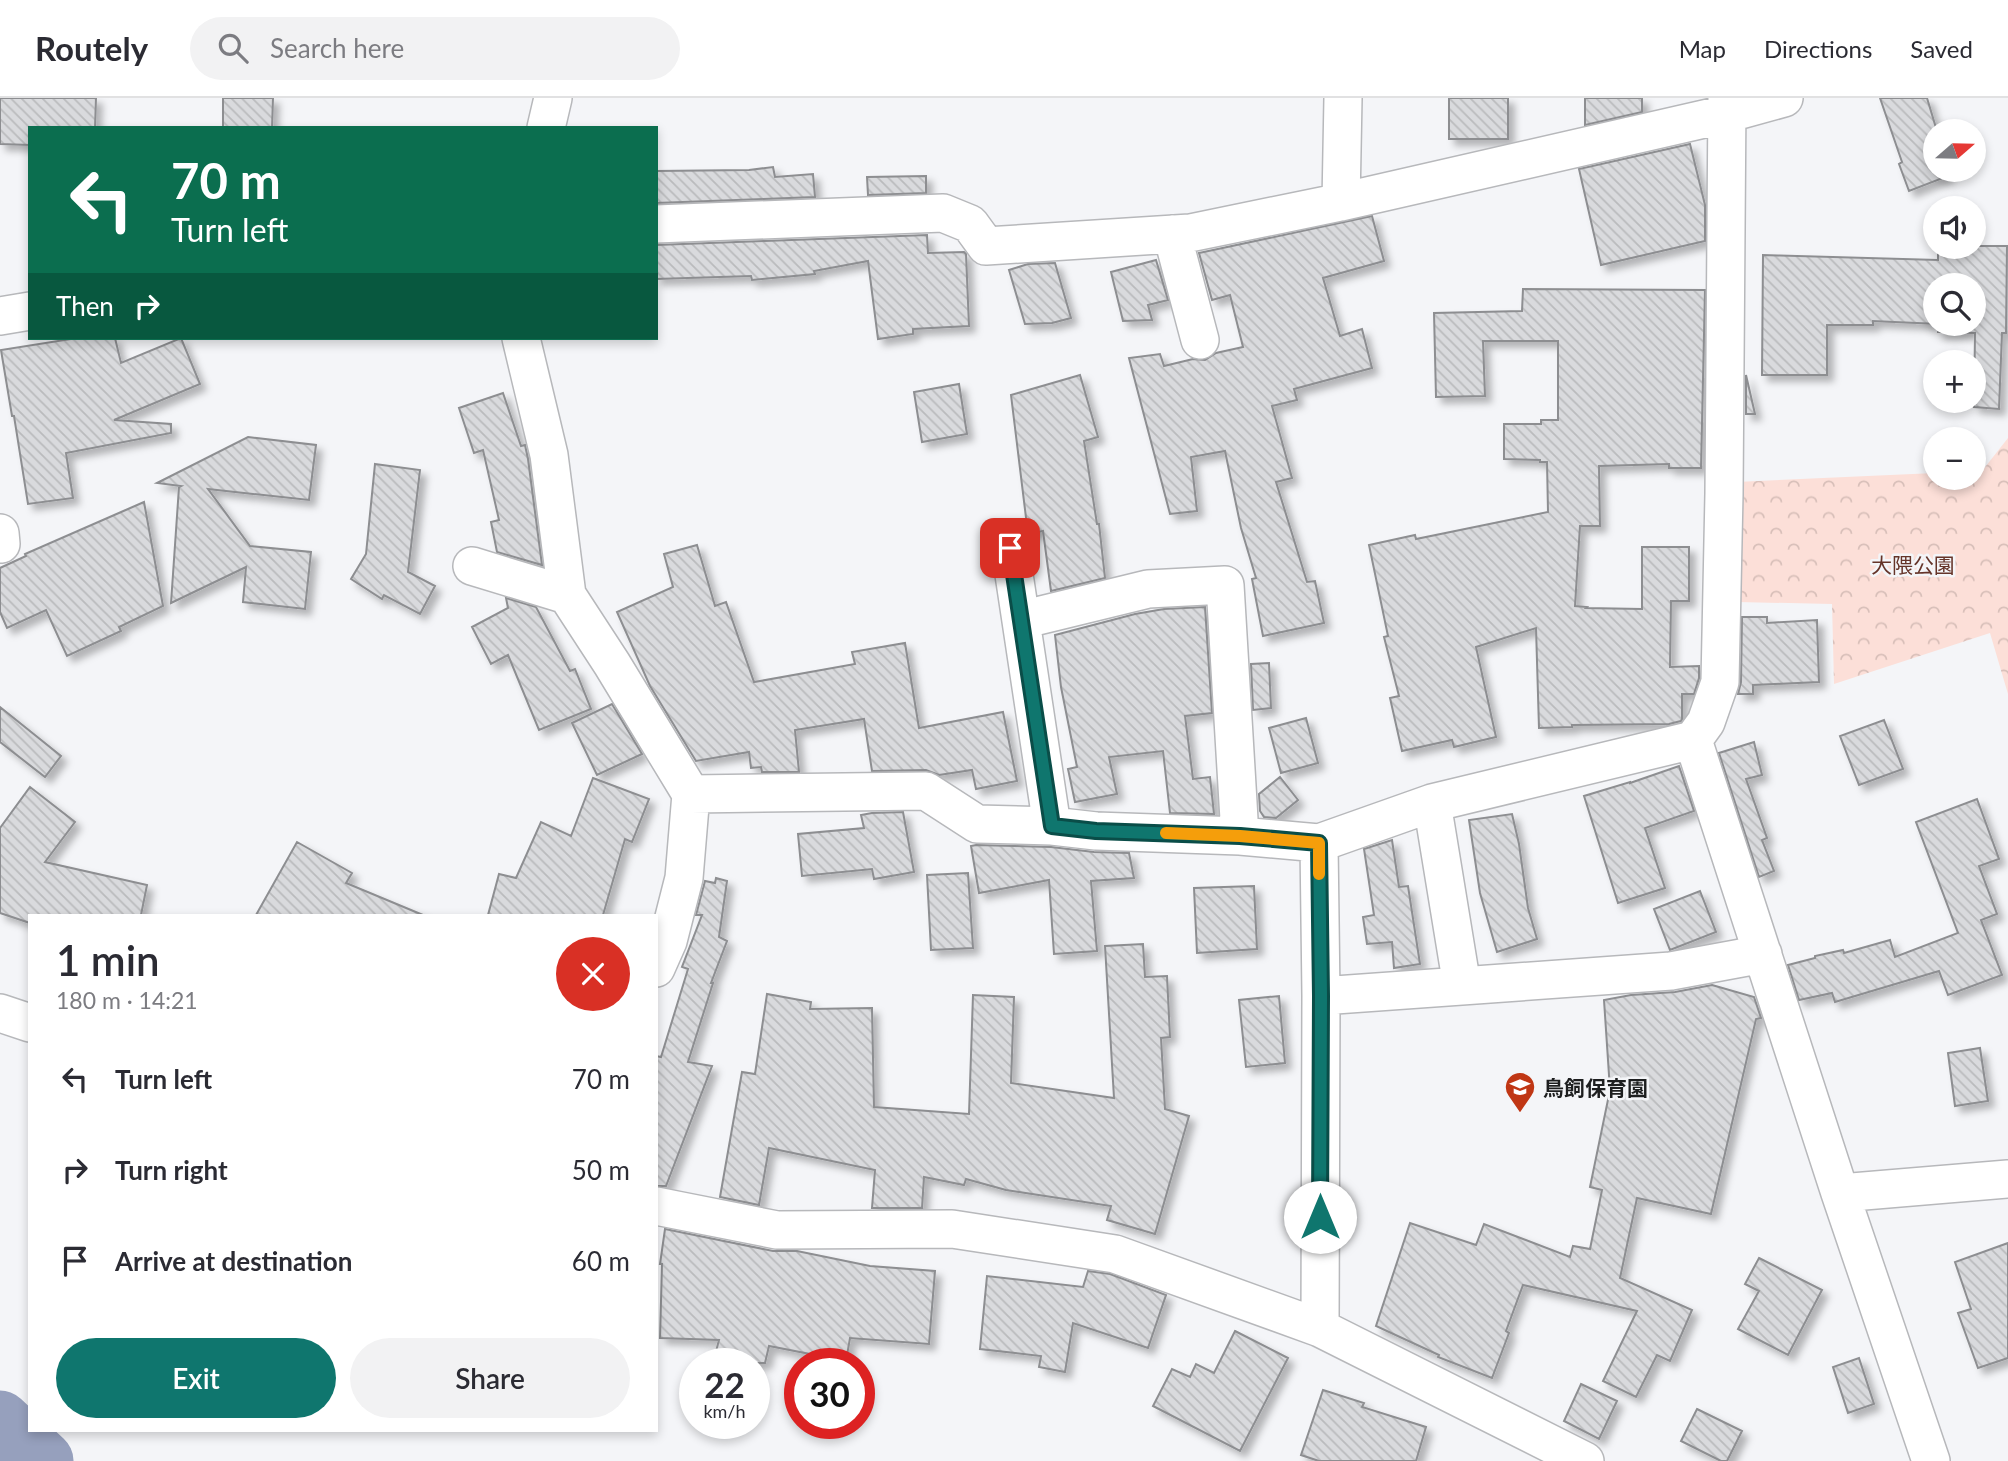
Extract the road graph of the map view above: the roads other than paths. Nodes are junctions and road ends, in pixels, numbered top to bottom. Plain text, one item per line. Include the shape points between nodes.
1 (553, 98) edge
2 (1343, 98) edge
3 (1784, 98) edge
4 (1726, 106) edge
5 (546, 126) edge
6 (1341, 202) junction
7 (658, 224) edge
8 (1172, 234) junction
9 (28, 311) edge
10 (0, 316) edge
11 (522, 340) edge
12 (1200, 340) dead end
13 (1010, 548) dead end
14 (472, 566) dead end
15 (567, 595) junction
16 (1021, 620) junction
17 (1693, 740) junction
18 (691, 794) junction
19 (1432, 803) junction
20 (1052, 826) junction
21 (1240, 836) junction
22 (1319, 843) junction
23 (1763, 954) junction
24 (658, 964) edge
25 (1462, 986) junction
26 (1321, 996) junction
27 (0, 1013) edge
28 (28, 1022) edge
29 (2008, 1179) edge
30 (1840, 1194) junction
31 (658, 1206) edge
32 (1320, 1328) junction
33 (1585, 1461) edge
34 (1931, 1461) edge

1 - 5 street
2 - 6 street
3 - 4 street
4 - 6 street
4 - 17 street via 1720,682 1706,722
6 - 8 street
7 - 8 street via 943,214 970,224 986,246
8 - 12 street
9 - 10 street
11 - 15 street via 549,455
13 - 16 street
14 - 15 street
15 - 18 street
16 - 20 street
16 - 21 street via 1148,589 1224,585
17 - 19 street
17 - 23 street
18 - 20 street via 926,791 977,824
18 - 24 street via 684,878
19 - 22 street
19 - 25 street
20 - 21 street
21 - 22 street
22 - 26 street
23 - 25 street via 1671,971
23 - 30 street
25 - 26 street
26 - 32 street
27 - 28 street
29 - 30 street
30 - 34 street
31 - 32 street via 777,1230 952,1228 1115,1254
32 - 33 street

